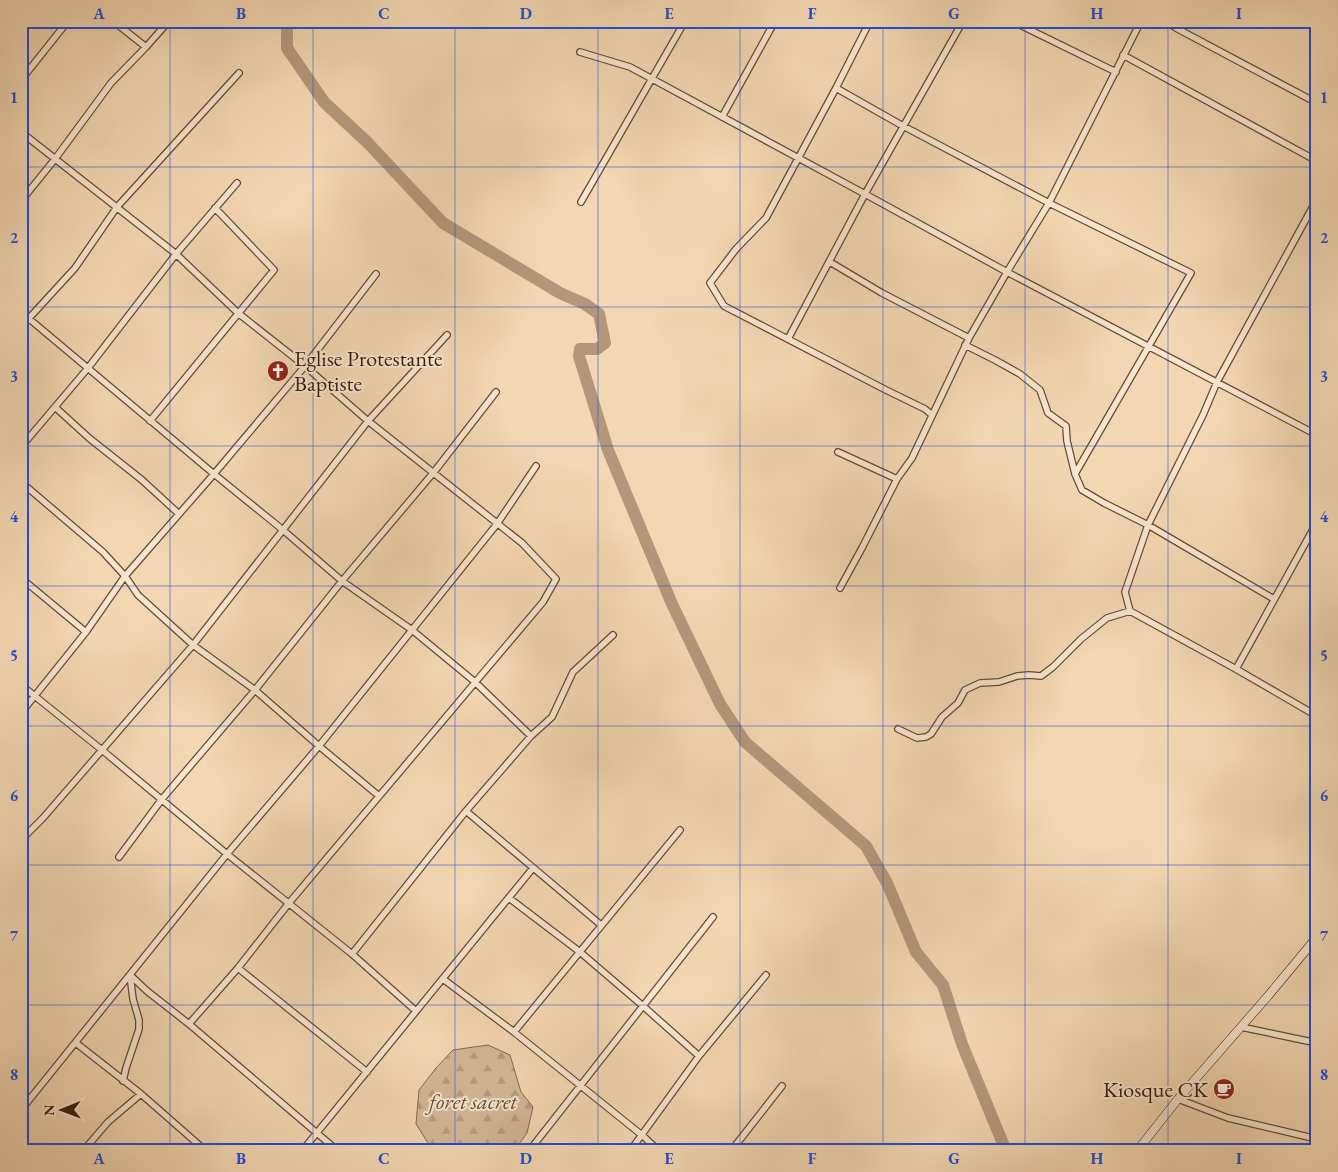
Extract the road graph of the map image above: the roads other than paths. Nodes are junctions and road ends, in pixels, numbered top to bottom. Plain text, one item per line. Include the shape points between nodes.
1 (68, 21) edge
2 (113, 21) edge
3 (169, 21) edge
4 (685, 21) edge
5 (776, 21) edge
6 (870, 21) edge
7 (964, 21) edge
8 (1012, 21) edge
9 (1141, 21) edge
10 (1165, 21) edge
11 (146, 47) junction
12 (580, 52) dead end
13 (1123, 55) junction
14 (1116, 72) junction
15 (240, 73) dead end
16 (651, 79) junction
17 (21, 80) edge
18 (836, 88) junction
19 (1317, 103) edge
20 (722, 117) junction
21 (903, 126) junction
22 (21, 132) edge
23 (799, 158) junction
24 (55, 159) junction
25 (1317, 161) edge
26 (237, 183) dead end
27 (866, 194) junction
28 (1317, 200) edge
29 (21, 201) edge
30 (581, 202) dead end
31 (1049, 203) junction
32 (117, 207) junction
33 (215, 208) junction
34 (176, 254) junction
35 (830, 262) junction
36 (1007, 272) junction
37 (376, 274) dead end
38 (21, 312) edge
39 (238, 313) junction
40 (29, 318) junction
41 (21, 327) edge
42 (447, 335) dead end
43 (969, 338) junction
44 (788, 339) junction
45 (965, 345) junction
46 (1149, 347) junction
47 (305, 366) junction
48 (88, 368) junction
49 (1217, 382) junction
50 (496, 392) dead end
51 (55, 407) junction
52 (932, 415) junction
53 (150, 421) junction
54 (368, 421) junction
55 (1317, 435) edge
56 (21, 447) edge
57 (838, 452) dead end
58 (536, 466) dead end
59 (434, 472) junction
60 (214, 474) junction
61 (1075, 474) junction
62 (896, 479) junction
63 (21, 482) edge
64 (179, 514) junction
65 (1317, 522) edge
66 (497, 524) junction
67 (1148, 525) junction
68 (284, 530) junction
69 (125, 576) junction
70 (21, 578) edge
71 (342, 581) junction
72 (840, 588) dead end
73 (1274, 599) junction
74 (1130, 611) junction
75 (412, 630) junction
76 (86, 632) junction
77 (613, 635) dead end
78 (193, 645) junction
79 (1236, 669) junction
80 (475, 682) junction
81 (21, 685) edge
82 (255, 690) junction
83 (35, 697) junction
84 (21, 713) edge
85 (1317, 716) edge
86 (898, 729) dead end
87 (531, 736) junction
88 (318, 746) junction
89 (102, 750) junction
90 (379, 796) junction
91 (162, 799) junction
92 (466, 811) junction
93 (680, 830) dead end
94 (21, 840) edge
95 (227, 854) junction
96 (119, 857) dead end
97 (533, 868) junction
98 (509, 898) junction
99 (289, 903) junction
100 (713, 917) dead end
101 (601, 925) junction
102 (1317, 937) edge
103 (1307, 949) junction
104 (1317, 950) edge
105 (580, 952) junction
106 (352, 954) junction
107 (238, 968) junction
108 (130, 975) junction
109 (766, 976) dead end
110 (443, 979) junction
111 (643, 1006) junction
112 (416, 1011) junction
113 (189, 1024) junction
114 (1241, 1027) junction
115 (514, 1032) junction
116 (76, 1042) junction
117 (1317, 1043) edge
118 (699, 1056) junction
119 (367, 1072) junction
120 (124, 1081) junction
121 (580, 1086) junction
122 (782, 1086) dead end
123 (142, 1094) junction
124 (1178, 1099) junction
125 (22, 1109) edge
126 (318, 1132) junction
127 (642, 1136) junction
128 (1317, 1139) edge
129 (199, 1144) junction
130 (83, 1151) edge
131 (193, 1151) edge
132 (206, 1151) edge
133 (302, 1151) edge
134 (338, 1151) edge
135 (529, 1151) edge
136 (630, 1151) edge
137 (659, 1151) edge
138 (731, 1151) edge
139 (1137, 1151) edge

1 - 17 street
2 - 11 street
3 - 11 street
4 - 16 street
5 - 20 street
6 - 18 street
7 - 21 street
8 - 14 street
9 - 13 street
10 - 19 street
11 - 24 street via 111,83
12 - 16 street via 630,67
13 - 14 street
13 - 25 street
14 - 31 street
15 - 32 street
16 - 20 street
16 - 30 street
18 - 21 street
18 - 23 street
20 - 23 street
21 - 27 street
21 - 31 street
22 - 24 street
23 - 27 street
23 - 44 street via 766,218 736,249 710,284 724,306
24 - 29 street
24 - 32 street
26 - 33 street
27 - 35 street
27 - 36 street
28 - 49 street
31 - 36 street
31 - 46 street via 1191,272
32 - 34 street
32 - 40 street via 75,268
33 - 34 street
33 - 39 street via 274,270
34 - 39 street
34 - 48 street
35 - 43 street
35 - 44 street
36 - 43 street
36 - 46 street
37 - 47 street
38 - 40 street
39 - 47 street
39 - 53 street
40 - 41 street
40 - 48 street
42 - 54 street
43 - 45 street
44 - 52 street via 926,408
45 - 52 street
45 - 61 street via 1020,374 1040,390 1048,412 1066,426 1066,441
46 - 49 street
46 - 61 street
47 - 54 street
47 - 60 street
48 - 51 street
48 - 53 street
49 - 55 street
49 - 67 street
50 - 59 street
51 - 56 street
51 - 64 street
52 - 62 street via 912,458
53 - 60 street
54 - 59 street
54 - 68 street
57 - 62 street
58 - 66 street
59 - 66 street
59 - 71 street
60 - 64 street
60 - 68 street
61 - 67 street via 1082,490
62 - 72 street
63 - 69 street via 103,552
64 - 69 street
65 - 73 street
66 - 75 street
66 - 80 street via 522,543 556,580 543,602
67 - 73 street
67 - 74 street via 1125,592
68 - 71 street
68 - 78 street
69 - 76 street
69 - 78 street via 138,595
70 - 76 street
71 - 75 street
71 - 82 street
73 - 79 street
74 - 79 street
74 - 86 street via 1107,618 1041,676 1016,676 999,682 980,683 965,690 958,703 926,737 917,738
75 - 80 street
75 - 88 street
76 - 83 street
77 - 87 street via 573,672 552,717
78 - 82 street
78 - 89 street
79 - 85 street
80 - 87 street
80 - 90 street
81 - 83 street
82 - 88 street
82 - 91 street
83 - 84 street
83 - 89 street
87 - 92 street
88 - 90 street
88 - 95 street
89 - 91 street
89 - 94 street
90 - 99 street
91 - 95 street
91 - 96 street
92 - 97 street
92 - 106 street
93 - 101 street
95 - 99 street
95 - 108 street
97 - 98 street
97 - 101 street
98 - 105 street
98 - 110 street
99 - 106 street
99 - 107 street
100 - 111 street
101 - 105 street
102 - 103 main road
103 - 104 street
103 - 114 main road
105 - 111 street
105 - 115 street
106 - 112 street
107 - 113 street
107 - 119 street
108 - 113 street
108 - 116 street
108 - 120 street via 139,1029
109 - 118 street
110 - 112 street
110 - 115 street
111 - 118 street
111 - 121 street
112 - 119 street
113 - 126 street
114 - 117 street
114 - 124 main road
115 - 121 street
116 - 120 street
116 - 125 street
118 - 127 street
119 - 126 street
120 - 123 street
121 - 127 street
121 - 135 street
122 - 138 street
123 - 129 street
123 - 130 street via 108,1122
124 - 128 street via 1228,1118
124 - 139 main road
126 - 133 street
126 - 134 street
127 - 136 street
127 - 137 street
129 - 131 street
129 - 132 street

